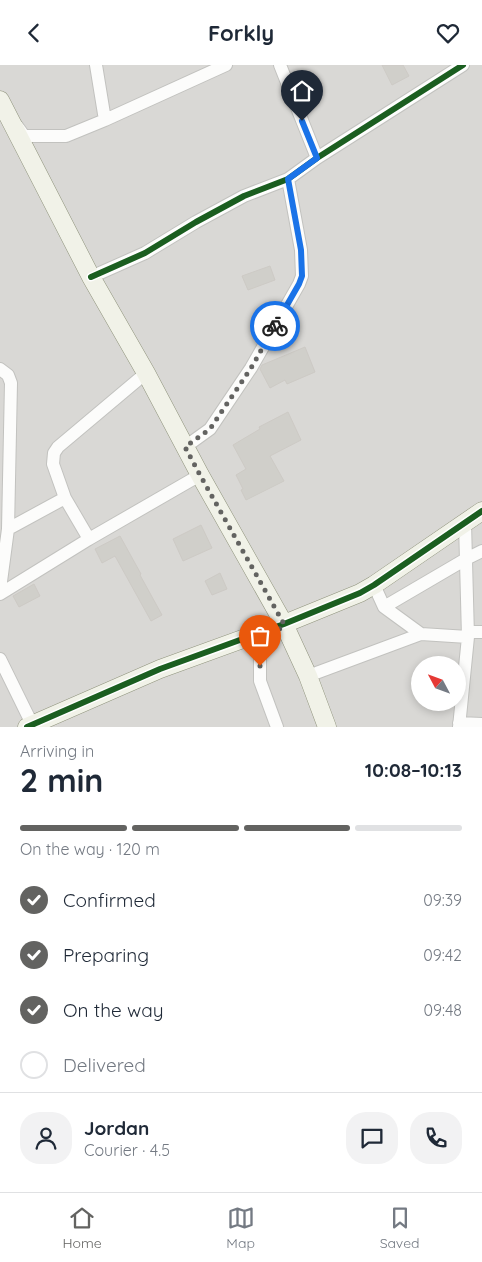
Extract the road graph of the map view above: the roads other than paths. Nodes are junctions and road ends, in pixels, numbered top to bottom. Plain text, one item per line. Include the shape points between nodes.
1 (96, 65) edge
2 (226, 65) edge
3 (280, 65) edge
4 (463, 65) edge
5 (0, 101) edge
6 (105, 120) junction
7 (317, 158) junction
8 (288, 179) junction
9 (91, 277) junction
10 (0, 369) edge
11 (146, 373) junction
12 (185, 447) junction
13 (200, 475) junction
14 (66, 498) junction
15 (482, 511) edge
16 (465, 523) junction
17 (8, 529) junction
18 (88, 539) junction
19 (482, 551) edge
20 (466, 559) junction
21 (374, 585) junction
22 (0, 589) edge
23 (0, 594) edge
24 (384, 607) junction
25 (284, 624) junction
26 (482, 632) edge
27 (420, 634) junction
28 (468, 635) junction
29 (0, 659) edge
30 (308, 676) junction
31 (482, 724) edge
32 (459, 725) edge
33 (31, 726) edge
34 (277, 727) edge
35 (327, 727) edge

1 - 6 street
2 - 6 street
3 - 7 street
4 - 7 street
5 - 6 street via 24,136 66,136
5 - 9 main road
7 - 8 street
8 - 9 street via 244,196 145,253
8 - 12 street via 301,250 302,276 299,284 251,368 210,429
9 - 11 main road
10 - 17 street via 12,383
11 - 12 main road
11 - 14 street via 54,453 52,464
12 - 13 main road
13 - 18 street
13 - 25 main road
14 - 17 street
14 - 18 street
15 - 16 main road
16 - 20 street
16 - 21 main road
17 - 22 street
18 - 23 street
19 - 20 street
20 - 24 street
20 - 28 street
21 - 24 street
21 - 25 main road
24 - 27 street
25 - 30 main road
25 - 33 main road via 160,669
25 - 34 street via 260,650 260,681
26 - 28 street
27 - 28 street
27 - 30 street
28 - 32 street
29 - 33 street
30 - 35 main road
31 - 32 street

